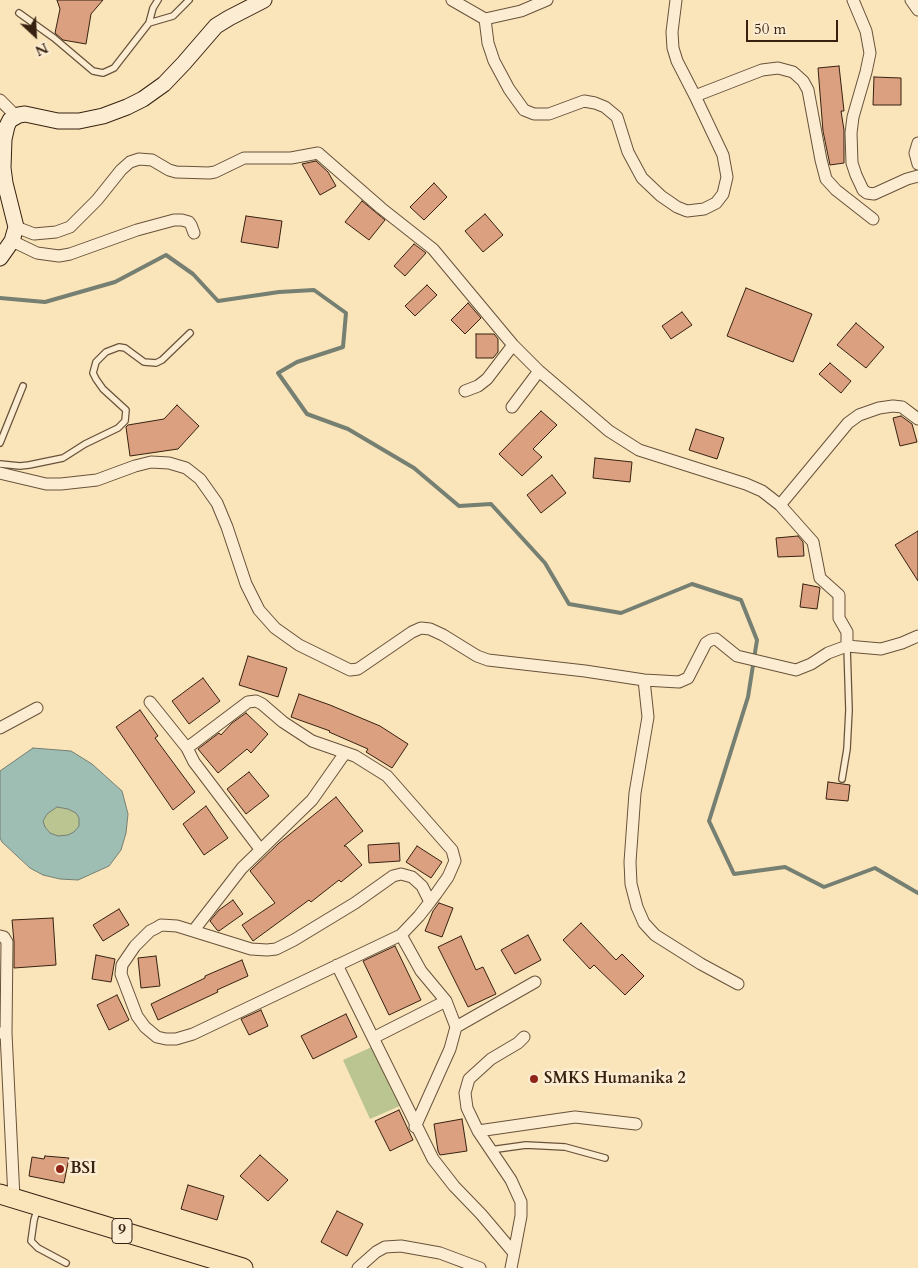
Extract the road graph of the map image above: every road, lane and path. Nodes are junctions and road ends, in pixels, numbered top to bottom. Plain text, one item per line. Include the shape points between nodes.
1 (158, 0) edge
2 (189, 0) edge
3 (264, 0) edge
4 (452, 0) edge
5 (547, 0) edge
6 (676, 0) edge
7 (853, 0) edge
8 (912, 0) edge
9 (918, 10) edge
10 (19, 13) dead end
11 (485, 19) junction
12 (149, 23) junction
13 (695, 96) junction
14 (0, 100) edge
15 (16, 116) junction
16 (918, 142) edge
17 (918, 164) edge
18 (918, 176) edge
19 (873, 220) dead end
20 (194, 233) dead end
21 (14, 234) junction
22 (0, 258) edge
23 (190, 333) dead end
24 (514, 346) junction
25 (539, 371) junction
26 (23, 386) dead end
27 (465, 391) dead end
28 (512, 407) dead end
29 (918, 419) edge
30 (0, 443) edge
31 (0, 464) edge
32 (0, 474) edge
33 (780, 505) junction
34 (918, 636) edge
35 (847, 646) junction
36 (644, 680) junction
37 (150, 702) dead end
38 (37, 708) dead end
39 (0, 728) edge
40 (187, 748) junction
41 (345, 753) junction
42 (842, 779) dead end
43 (260, 849) junction
44 (430, 902) junction
45 (194, 930) junction
46 (401, 935) junction
47 (0, 936) edge
48 (337, 965) junction
49 (535, 982) dead end
50 (738, 984) dead end
51 (446, 1001) junction
52 (456, 1027) junction
53 (3, 1033) edge
54 (524, 1037) dead end
55 (372, 1038) junction
56 (636, 1124) dead end
57 (415, 1127) junction
58 (478, 1131) junction
59 (490, 1150) junction
60 (606, 1158) dead end
61 (7, 1196) edge
62 (38, 1205) junction
63 (514, 1252) junction
64 (66, 1263) dead end
65 (244, 1268) edge
66 (358, 1268) edge
67 (480, 1268) edge
68 (511, 1268) edge

1 - 12 lane
2 - 12 lane via 173,16
3 - 15 main road via 216,26 164,84 127,107 79,121 58,121 25,114
4 - 11 street
5 - 11 street via 521,11
6 - 13 street via 673,48
7 - 18 street via 866,31 870,53 852,127 851,153 856,175 863,190 874,194
8 - 9 street
10 - 12 lane via 93,71 101,73 114,68
11 - 13 street via 494,61 524,110 549,114 584,101 613,112 628,152 649,186 676,207 692,212 719,200 727,177 723,155
13 - 19 street via 762,70 782,69 797,75 808,90 826,179
14 - 15 street
15 - 21 main road via 7,126 3,152
16 - 17 street via 915,153
20 - 21 street via 189,222 174,220 59,256 37,254
21 - 22 main road
21 - 24 street via 56,232 70,227 134,160 152,160 176,172 209,173 244,158 291,158 317,153 433,248
23 - 31 lane via 152,364 119,346 96,362 93,373 96,380 126,410 125,421 118,428 62,458 20,466
24 - 25 street
24 - 27 street via 487,379
25 - 28 street
25 - 33 street via 632,447 746,484
26 - 30 lane
29 - 33 street via 902,407 893,406 859,415 848,423
32 - 36 street via 61,484 97,480 151,462 186,468 200,479 217,504 246,584 259,610 299,645 350,670 358,669 412,632 426,628 483,659
33 - 35 street via 813,542 820,578 839,595 839,618 846,632
34 - 35 street via 881,649
35 - 36 street via 796,670 737,656 716,639 706,643 685,680
35 - 42 lane via 849,710
36 - 50 street via 648,717 635,793 630,862 637,907 644,923 655,935
37 - 40 street
38 - 39 street
40 - 41 street via 248,702 256,701 312,741
40 - 43 street via 194,762
41 - 43 street via 312,800
41 - 44 street via 387,776 452,850 454,867
43 - 45 street
44 - 45 street via 412,876 401,874 276,949 251,949
44 - 46 street
45 - 48 street via 161,926 150,931 135,946 120,970 137,1016 145,1027 162,1039 193,1034
46 - 48 street
46 - 51 street via 421,971
47 - 53 street via 7,942
48 - 55 street
49 - 52 street
51 - 52 street
51 - 55 street
52 - 57 street
53 - 61 street
54 - 58 street via 491,1059 468,1081 465,1099
55 - 57 street
56 - 58 street via 575,1117
57 - 63 street via 443,1172
58 - 59 street
59 - 60 lane via 526,1145 565,1147
59 - 63 street via 511,1180 521,1202
61 - 62 highway, 9
62 - 64 lane via 31,1241
62 - 65 highway, 9
63 - 68 street
66 - 67 street via 384,1247 401,1246 440,1253

